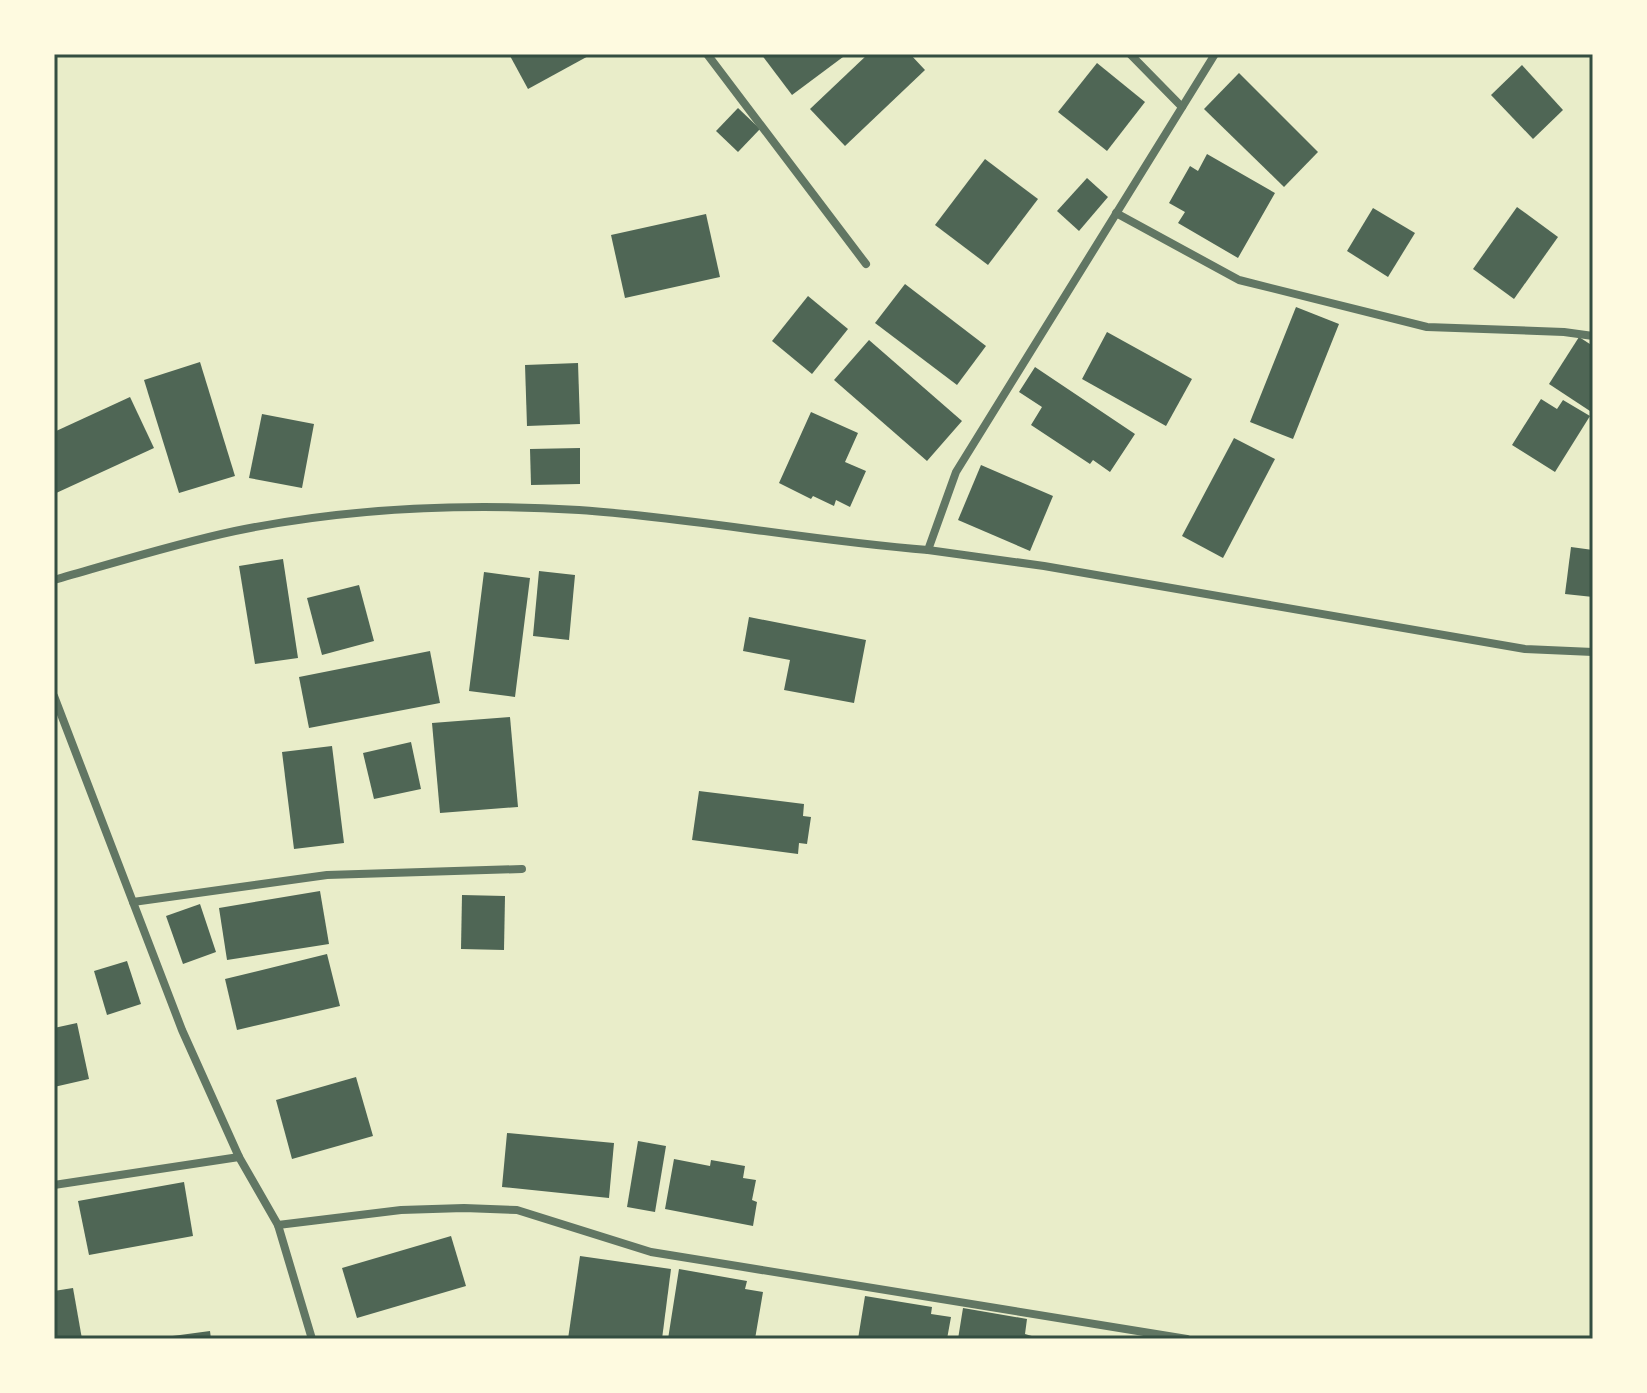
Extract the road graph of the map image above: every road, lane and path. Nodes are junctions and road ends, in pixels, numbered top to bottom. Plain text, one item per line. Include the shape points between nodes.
1 (707, 54) edge
2 (1130, 54) edge
3 (1215, 54) edge
4 (1182, 107) junction
5 (1116, 213) junction
6 (866, 264) dead end
7 (1593, 336) edge
8 (928, 550) junction
9 (54, 580) edge
10 (1593, 652) edge
11 (54, 696) edge
12 (522, 869) dead end
13 (133, 902) junction
14 (239, 1157) junction
15 (54, 1185) edge
16 (278, 1225) junction
17 (312, 1339) edge
18 (1187, 1339) edge

1 - 6 street
2 - 4 street
3 - 4 street
4 - 5 street
5 - 7 street via 1239,280 1427,327
5 - 8 street via 956,472
8 - 9 street via 579,510 463,508 350,513 237,531
8 - 10 street via 1525,649
11 - 13 street
12 - 13 street via 327,875
13 - 14 street
14 - 15 street
14 - 16 street
16 - 17 street
16 - 18 street via 401,1210 517,1210 651,1252

